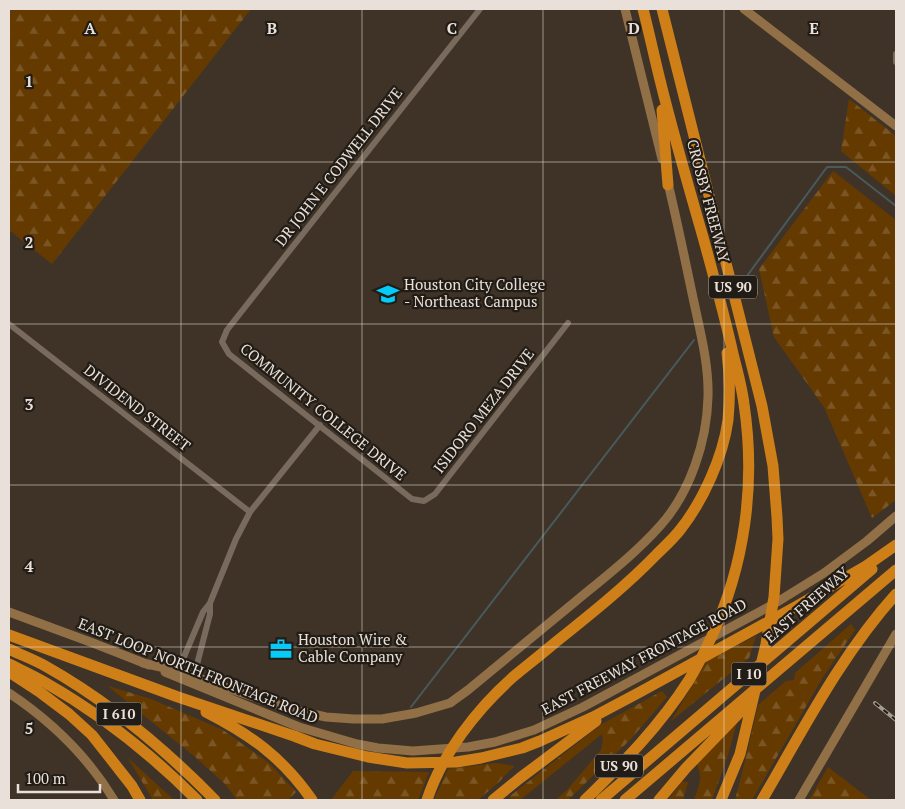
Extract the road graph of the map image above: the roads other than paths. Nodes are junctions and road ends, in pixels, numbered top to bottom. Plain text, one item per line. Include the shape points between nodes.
1 (480, 9) edge
2 (625, 9) edge
3 (643, 9) edge
4 (662, 9) edge
5 (744, 9) edge
6 (896, 55) edge
7 (896, 62) edge
8 (660, 81) junction
9 (896, 126) edge
10 (668, 184) junction
11 (721, 304) junction
12 (568, 323) dead end
13 (9, 324) edge
14 (222, 342) joint
15 (320, 425) junction
16 (412, 499) joint
17 (250, 512) junction
18 (896, 516) edge
19 (896, 547) edge
20 (896, 570) edge
21 (896, 594) edge
22 (210, 603) junction
23 (9, 612) edge
24 (194, 634) junction
25 (896, 634) edge
26 (9, 635) edge
27 (204, 638) junction
28 (9, 649) edge
29 (794, 657) junction
30 (143, 663) junction
31 (9, 664) edge
32 (178, 671) junction
33 (9, 672) edge
34 (194, 676) junction
35 (9, 693) edge
36 (178, 697) junction
37 (626, 700) junction
38 (378, 748) joint
39 (733, 780) junction
40 (428, 799) edge
41 (114, 800) edge
42 (140, 800) edge
43 (197, 800) edge
44 (215, 800) edge
45 (312, 800) edge
46 (494, 800) edge
47 (585, 800) edge
48 (601, 800) edge
49 (625, 800) edge
50 (659, 800) edge
51 (721, 800) edge
52 (730, 800) edge
53 (762, 800) edge
54 (798, 800) edge

1 - 14 street, DR JOHN E CODWELL DRIVE via 227,330
2 - 10 main road
3 - 8 highway, CROSBY FREEWAY / US 90
4 - 39 highway, CROSBY FREEWAY / US 90 via 735,296 773,466 778,539 774,597
5 - 9 main road
6 - 7 street
8 - 10 highway
8 - 11 highway, CROSBY FREEWAY / US 90
10 - 34 main road via 705,352 708,397 706,425 690,478 661,525 624,561 450,703 382,719 326,717 284,707
11 - 40 highway via 728,356 728,423 715,467 691,515 644,567 512,678 489,702 448,755
11 - 47 highway, CROSBY FREEWAY / US 90 via 744,402 748,448 748,509 735,572 716,626 690,679 652,731
12 - 16 street, ISIDORO MEZA DRIVE via 434,494 424,501
13 - 17 street, DIVIDEND STREET
14 - 15 street, COMMUNITY COLLEGE DRIVE via 229,354
15 - 16 street, COMMUNITY COLLEGE DRIVE
15 - 17 street
17 - 22 street
18 - 38 main road, EAST FREEWAY FRONTAGE ROAD via 824,573 774,604 534,730 468,747 413,751
19 - 37 highway via 822,592
19 - 48 highway, EAST FREEWAY / I 10
20 - 29 highway, EAST FREEWAY / I 10
21 - 53 highway via 830,683
22 - 24 street
22 - 27 street
23 - 30 main road, EAST LOOP NORTH FRONTAGE ROAD
24 - 27 street
24 - 32 street
25 - 54 main road
26 - 36 highway
27 - 34 street
28 - 44 highway, I 610 via 46,666 111,708 145,734
29 - 49 highway, EAST FREEWAY / I 10
29 - 50 highway via 707,745
30 - 32 main road
30 - 38 main road, EAST LOOP NORTH FRONTAGE ROAD via 299,727
31 - 43 highway, I 610 via 104,720
32 - 34 main road
33 - 42 highway via 69,714 92,735
35 - 41 main road via 72,746
36 - 37 highway via 315,744 368,758 408,763 456,762 509,752 540,741
36 - 45 highway via 225,722 276,757
37 - 46 highway
39 - 51 highway
39 - 52 highway

